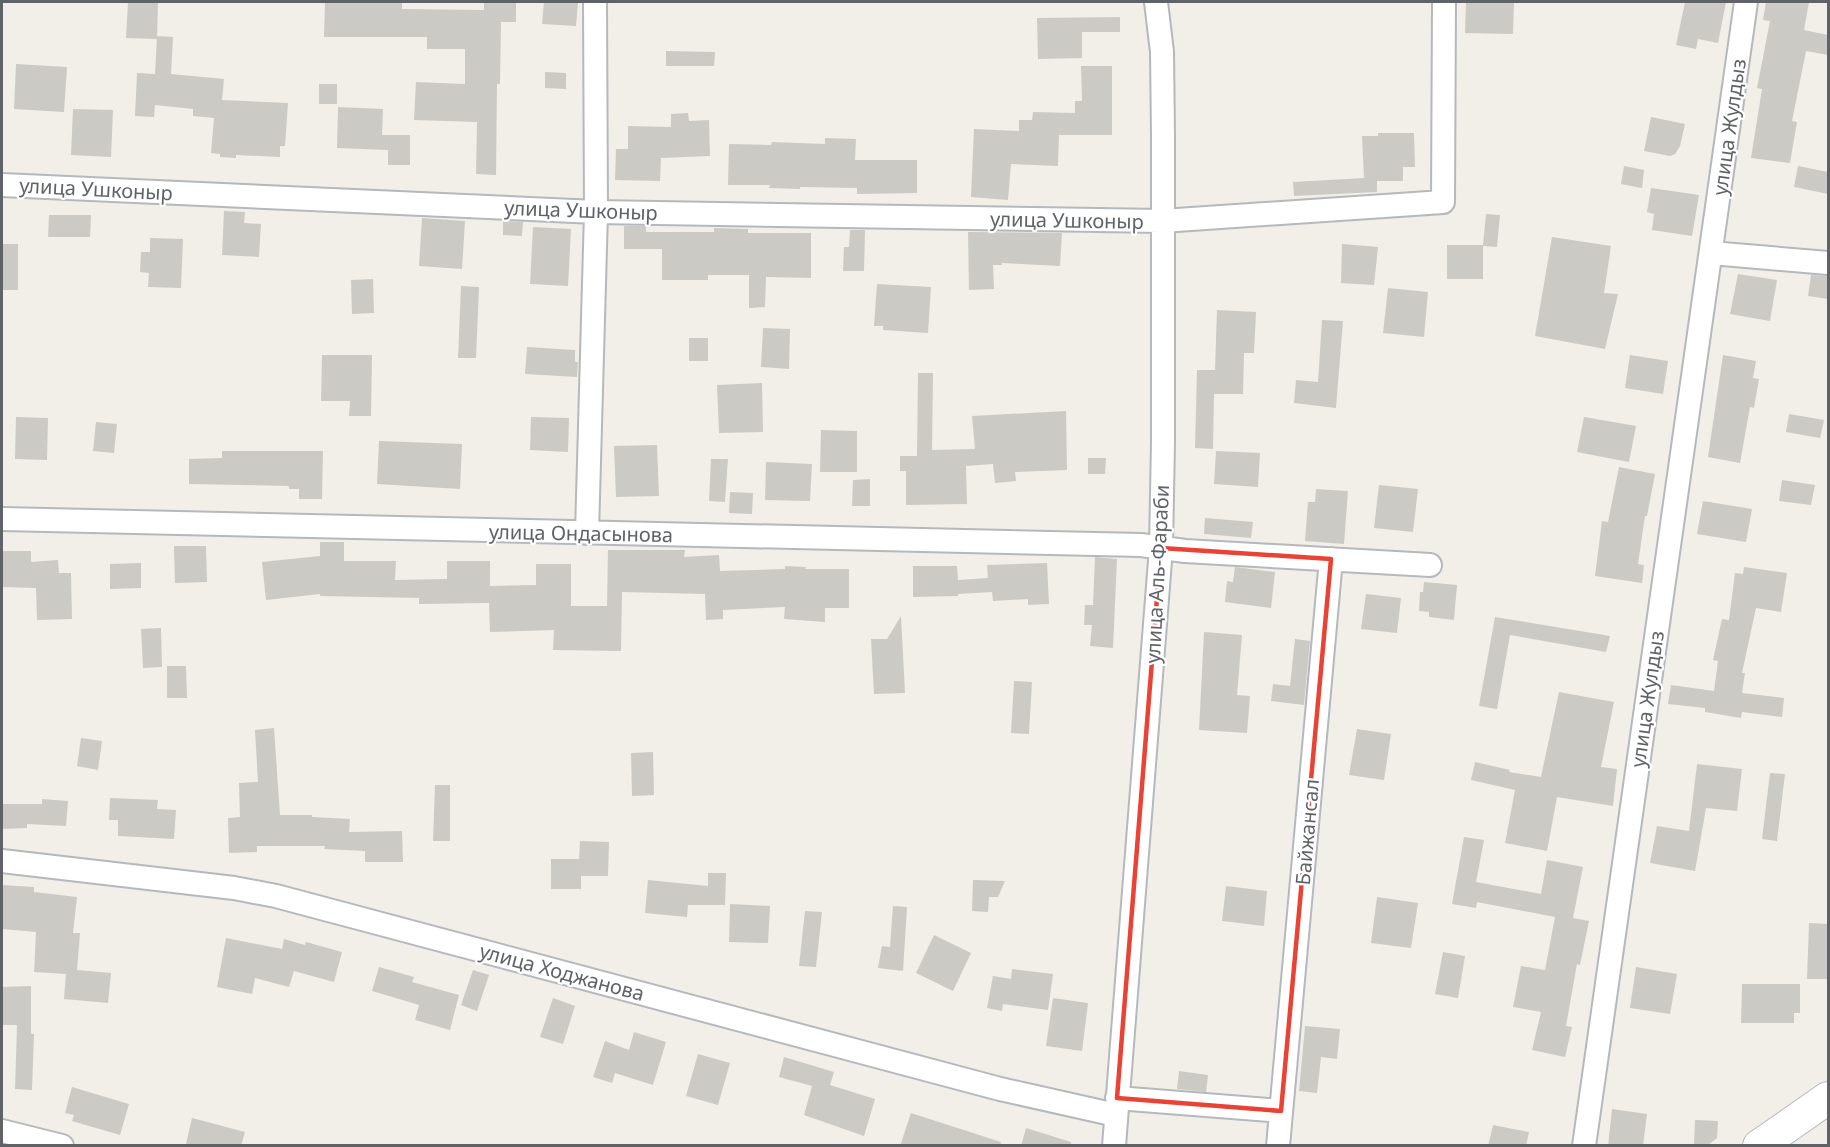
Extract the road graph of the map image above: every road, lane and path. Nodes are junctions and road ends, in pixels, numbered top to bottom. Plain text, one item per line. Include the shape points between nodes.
1 (595, 2) edge
2 (1156, 2) edge
3 (1444, 2) edge
4 (1746, 2) edge
5 (2, 185) edge
6 (596, 212) junction
7 (1162, 221) junction
8 (1711, 254) junction
9 (1828, 263) edge
10 (2, 519) edge
11 (587, 533) junction
12 (1161, 548) junction
13 (1331, 559) junction
14 (1430, 565) dead end
15 (2, 861) edge
16 (1828, 1098) edge
17 (1116, 1107) junction
18 (1281, 1110) junction
19 (2, 1131) edge
20 (62, 1146) edge
21 (1114, 1146) edge
22 (1278, 1146) edge
23 (1584, 1146) edge
24 (1759, 1146) edge

1 - 6 street
2 - 7 street, улица Аль-Фараби via 1162,52
3 - 7 street, улица Ушконыр via 1443,202
4 - 8 street, улица Жулдыз
5 - 6 street, улица Ушконыр
6 - 7 street, улица Ушконыр
6 - 11 street
7 - 12 street, улица Аль-Фараби
8 - 9 street
8 - 23 street, улица Жулдыз
10 - 11 street, улица Ондасынова
11 - 12 street, улица Ондасынова
12 - 13 street
12 - 17 street, улица Аль-Фараби
13 - 14 street
13 - 18 street, Байжансал
15 - 17 street, улица Ходжанова via 276,896 1000,1089
16 - 24 main road
17 - 18 street
17 - 21 street, улица Аль-Фараби
18 - 22 street, Байжансал
19 - 20 street

